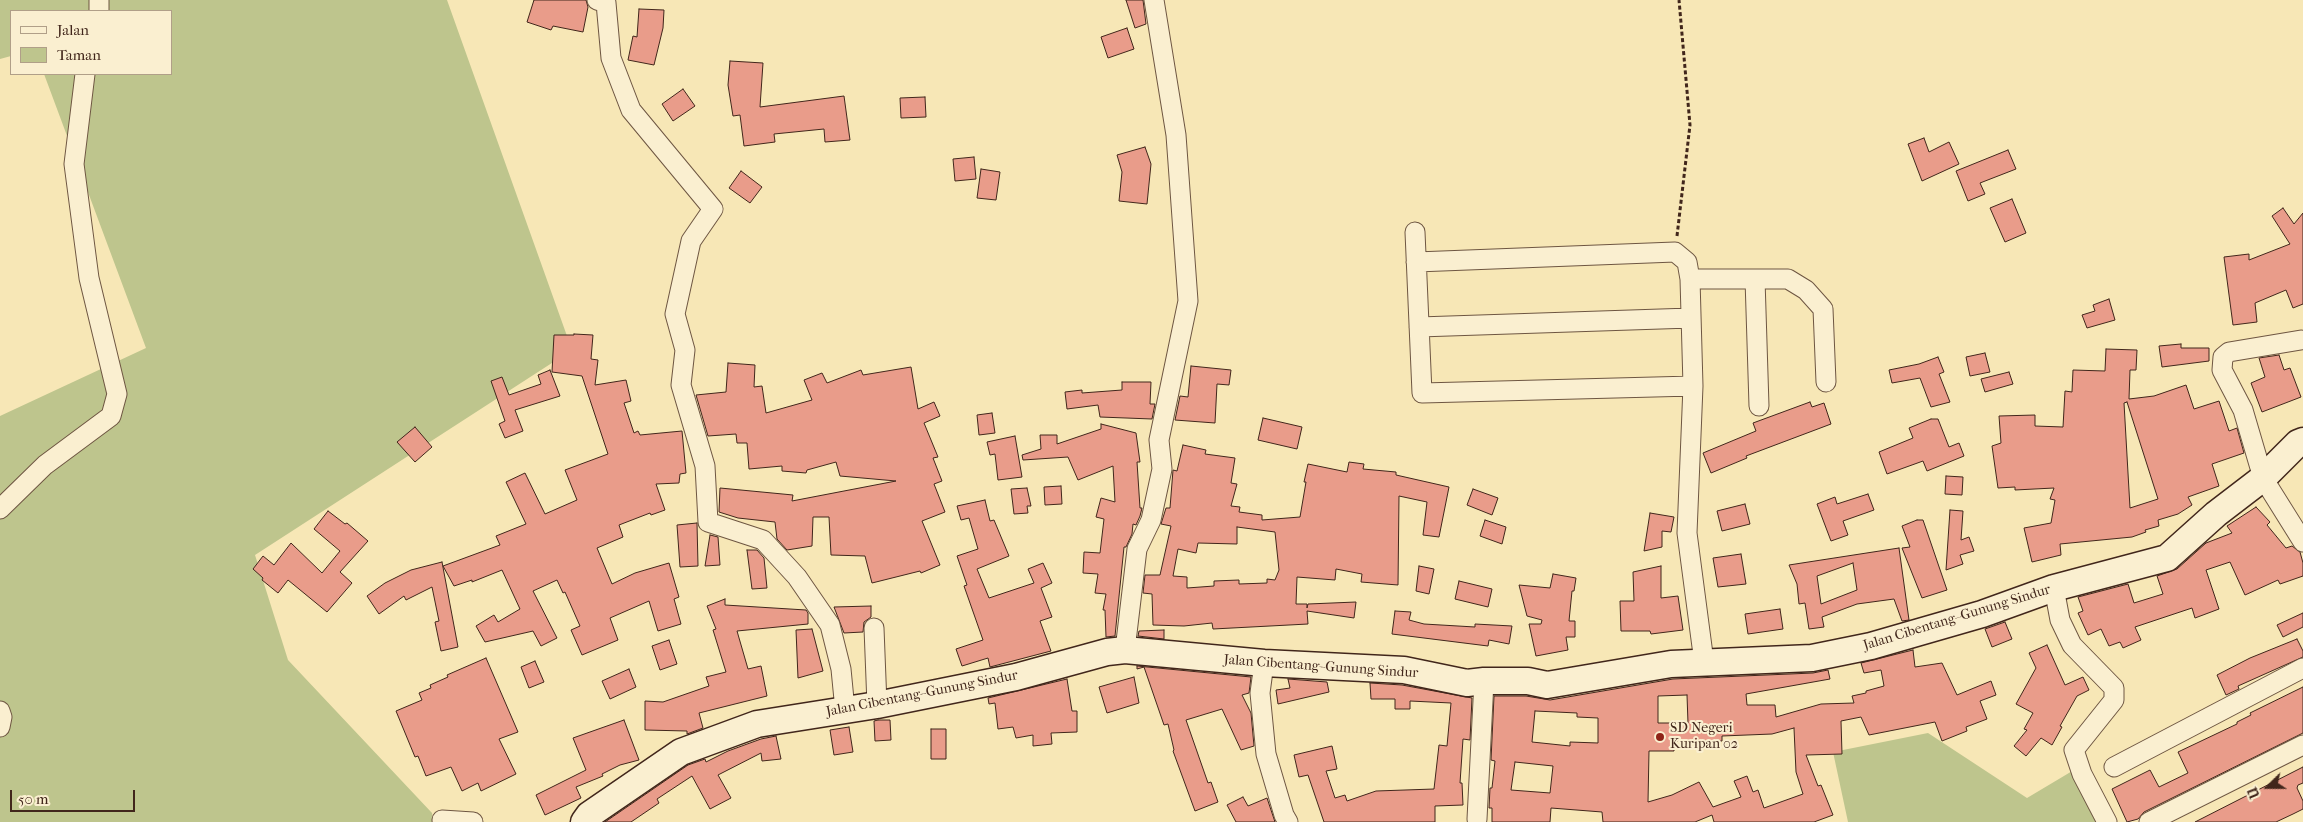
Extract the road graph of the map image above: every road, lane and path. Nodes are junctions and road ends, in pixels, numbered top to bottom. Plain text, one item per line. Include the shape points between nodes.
1 (597, 0) edge
2 (1154, 0) edge
3 (1679, 0) edge
4 (85, 75) edge
5 (1415, 232) dead end
6 (1675, 252) junction
7 (1416, 262) junction
8 (1755, 278) junction
9 (1690, 279) junction
10 (1691, 318) junction
11 (1419, 327) junction
12 (2301, 340) dead end
13 (1826, 382) dead end
14 (1693, 386) junction
15 (1760, 406) dead end
16 (2303, 441) edge
17 (2263, 478) junction
18 (0, 510) edge
19 (2303, 542) edge
20 (2054, 588) junction
21 (874, 628) dead end
22 (1125, 650) junction
23 (1704, 662) junction
24 (1264, 663) junction
25 (2303, 668) edge
26 (1484, 681) junction
27 (877, 705) junction
28 (845, 710) junction
29 (0, 711) edge
30 (0, 727) edge
31 (2303, 745) edge
32 (2114, 768) dead end
33 (1477, 819) dead end
34 (442, 820) dead end
35 (473, 822) edge
36 (584, 822) edge
37 (1288, 822) edge
38 (2107, 822) edge
39 (2149, 822) edge

1 - 28 street via 606,3 611,58 630,110 713,209 691,241 675,314 685,350 681,384 705,466 708,522 763,540 797,577 830,624 841,669
2 - 22 street via 1176,135 1188,301 1159,440 1162,469 1151,520 1137,549
3 - 6 path via 1690,124
4 - 18 street via 74,164 89,278 117,394 111,416 45,465
5 - 7 street
6 - 7 street
6 - 9 street via 1687,262
7 - 11 street
8 - 9 street
8 - 13 street via 1788,279 1806,290 1823,309
8 - 15 street
9 - 10 street
10 - 11 street
10 - 14 street
11 - 14 street via 1422,393
12 - 17 street via 2229,352 2224,357 2222,370 2244,410
14 - 23 street via 1687,532
16 - 17 street, Jalan Cibentang–Gunung Sindur via 2298,442
17 - 19 street
17 - 20 street, Jalan Cibentang–Gunung Sindur via 2167,558
20 - 23 street, Jalan Cibentang–Gunung Sindur via 1982,614 1871,646 1812,658
20 - 38 street via 2060,620 2072,644 2114,688 2114,700 2074,750 2082,774
21 - 27 street
22 - 24 street, Jalan Cibentang–Gunung Sindur
22 - 27 street, Jalan Cibentang–Gunung Sindur via 1016,677
23 - 26 street, Jalan Cibentang–Gunung Sindur via 1671,664 1547,685 1528,681
24 - 26 street, Jalan Cibentang–Gunung Sindur via 1404,670 1466,683
24 - 37 street via 1260,693 1266,754
25 - 32 street
26 - 33 street
27 - 28 street, Jalan Cibentang–Gunung Sindur
28 - 36 street, Jalan Cibentang–Gunung Sindur via 757,724 681,752 589,815
29 - 30 street
31 - 39 street
34 - 35 street

